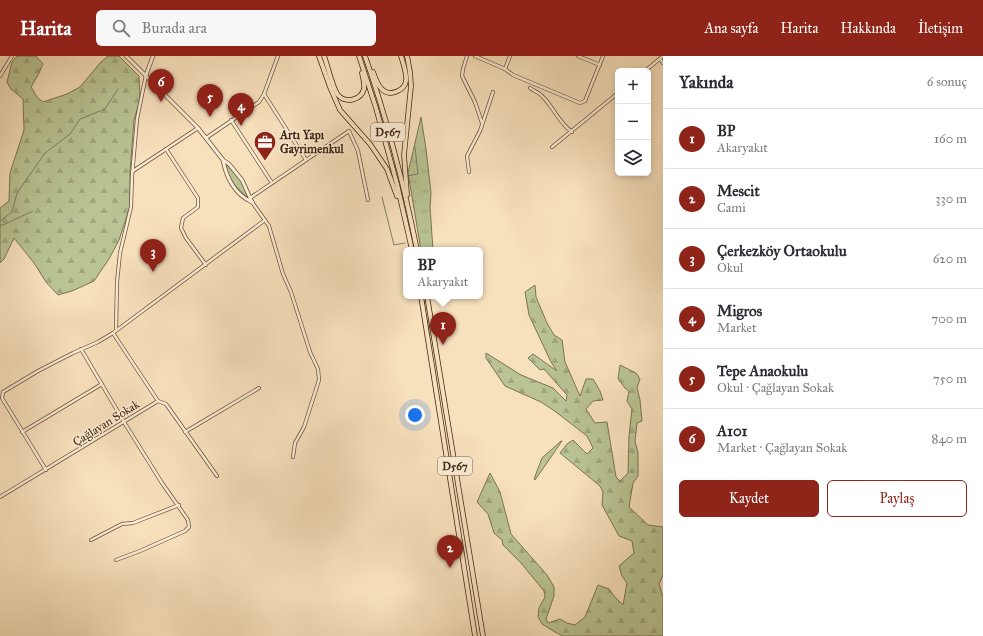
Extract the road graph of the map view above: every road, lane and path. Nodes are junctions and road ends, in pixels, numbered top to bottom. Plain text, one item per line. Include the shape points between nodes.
1 (5, 56) edge
2 (12, 56) edge
3 (126, 56) edge
4 (153, 56) edge
5 (278, 56) edge
6 (319, 56) edge
7 (324, 56) edge
8 (401, 56) edge
9 (407, 56) edge
10 (467, 56) edge
11 (475, 56) edge
12 (510, 56) edge
13 (578, 56) edge
14 (603, 56) edge
15 (663, 56) edge
16 (365, 57) edge
17 (359, 58) edge
18 (660, 59) junction
19 (9, 60) junction
20 (663, 62) edge
21 (600, 64) junction
22 (649, 68) edge
23 (504, 69) junction
24 (146, 75) junction
25 (0, 76) edge
26 (530, 88) dead end
27 (493, 92) dead end
28 (264, 94) junction
29 (615, 96) edge
30 (231, 120) junction
31 (482, 124) junction
32 (198, 128) junction
33 (572, 132) junction
34 (206, 138) junction
35 (552, 147) dead end
36 (166, 149) junction
37 (223, 160) junction
38 (306, 160) junction
39 (132, 172) junction
40 (469, 172) dead end
41 (272, 183) junction
42 (250, 198) junction
43 (368, 200) dead end
44 (252, 202) junction
45 (408, 207) junction
46 (402, 208) junction
47 (265, 220) junction
48 (411, 247) edge
49 (416, 247) edge
50 (206, 265) junction
51 (421, 299) edge
52 (427, 299) edge
53 (150, 305) junction
54 (152, 309) dead end
55 (116, 330) junction
56 (113, 333) junction
57 (81, 349) junction
58 (102, 384) junction
59 (259, 388) dead end
60 (158, 401) junction
61 (124, 422) junction
62 (22, 432) junction
63 (185, 432) junction
64 (293, 457) dead end
65 (46, 470) junction
66 (217, 476) dead end
67 (0, 497) edge
68 (179, 505) junction
69 (91, 540) dead end
70 (116, 560) dead end
71 (475, 636) edge
72 (483, 636) edge

1 - 19 street
2 - 19 street
3 - 24 street
4 - 24 street
5 - 28 street
6 - 46 highway via 340,110 370,144 387,169
7 - 17 highway via 338,94 350,100 360,96 364,90
8 - 16 highway via 406,81 400,90 389,93 384,91
9 - 45 highway via 411,86 404,155
10 - 31 street via 462,76
11 - 23 street
12 - 23 street
13 - 21 street
14 - 21 street
15 - 18 street
16 - 45 highway, D567
17 - 46 highway, D567 via 376,108
18 - 20 street
18 - 22 street
19 - 25 street
21 - 23 street via 585,101 580,103
24 - 32 street
24 - 39 street via 137,119
26 - 33 street via 542,96 562,124
27 - 31 street
28 - 30 street via 260,102
28 - 38 street
29 - 33 street
30 - 34 street
30 - 41 street
31 - 40 street via 467,156
32 - 34 street
32 - 36 street
33 - 35 street
34 - 37 street
36 - 39 street
36 - 50 street via 198,198 198,207 183,218 181,228
37 - 42 street via 242,180
37 - 44 street via 234,188
38 - 41 street
38 - 43 street via 349,131 358,151
39 - 55 street via 131,207 120,253 117,282
41 - 42 street
42 - 44 street
44 - 47 street
45 - 49 highway, D567
46 - 48 highway, D567
47 - 50 street
47 - 64 street via 270,226 283,274 319,380 304,427 295,443
50 - 53 street
51 - 71 highway, D567
52 - 72 highway, D567
53 - 54 street
53 - 55 street
55 - 56 street
56 - 57 street
56 - 60 street, Çağlayan Sokak
57 - 58 street
57 - 62 street via 3,392 2,398
58 - 61 street
58 - 62 street
59 - 63 street
60 - 61 street, Çağlayan Sokak
60 - 63 street via 166,404
61 - 65 street, Çağlayan Sokak
61 - 68 street via 162,483
62 - 65 street
63 - 66 street
65 - 67 street, Çağlayan Sokak
68 - 69 street via 133,523 122,524
68 - 70 street via 188,520 189,527 185,531

